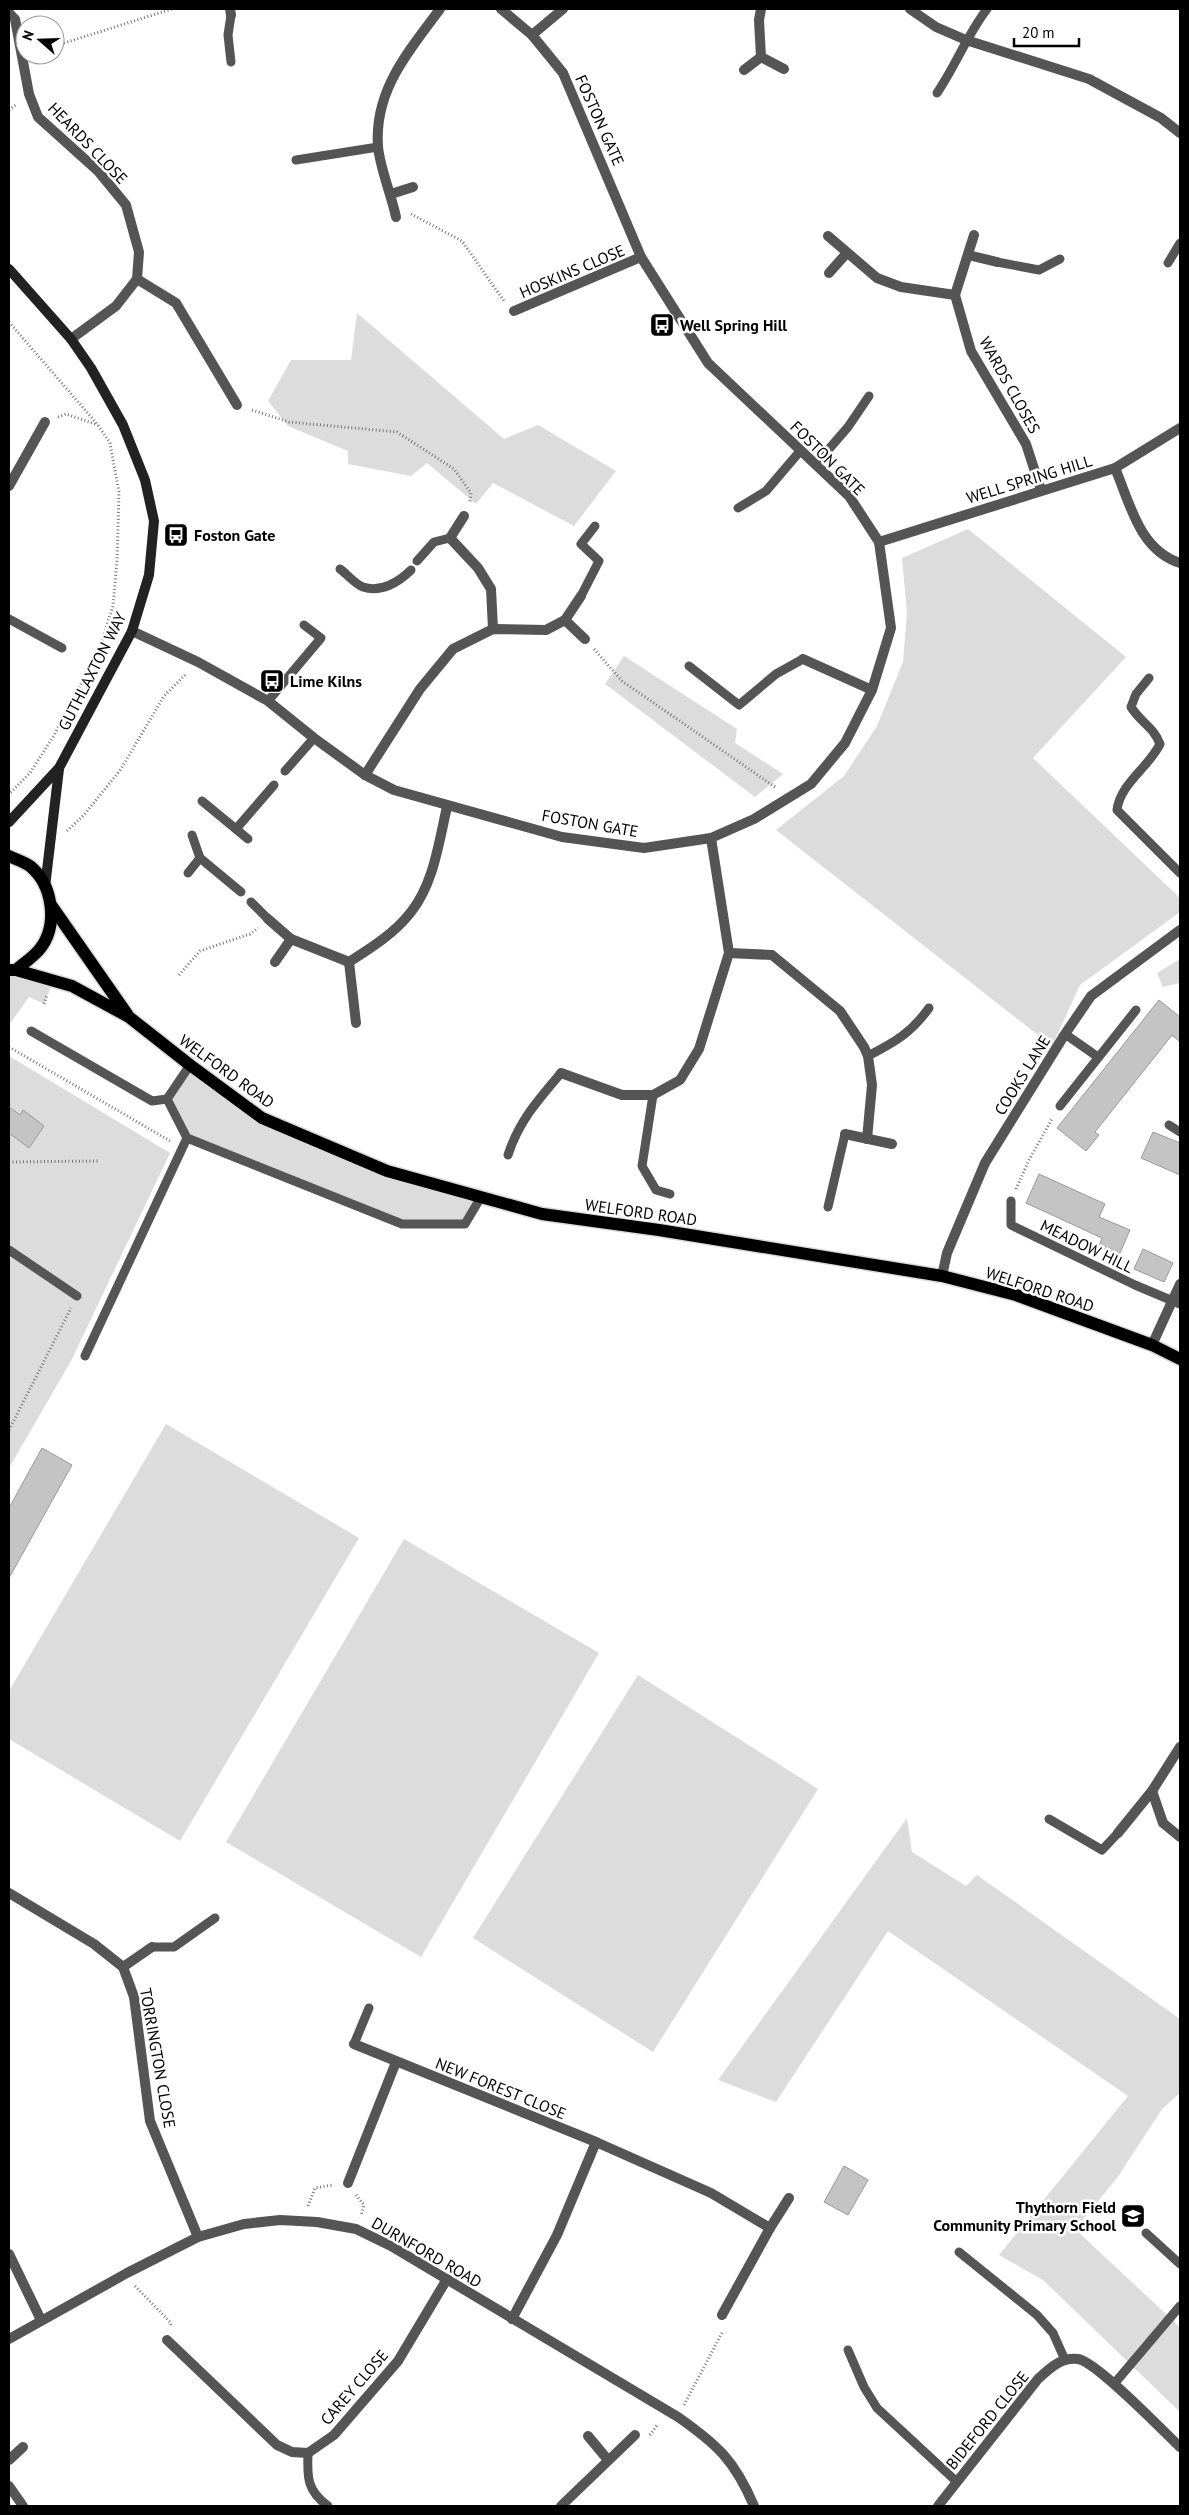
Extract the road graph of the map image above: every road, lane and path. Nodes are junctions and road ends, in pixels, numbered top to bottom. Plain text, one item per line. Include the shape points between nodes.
1 (172, 9) edge
2 (440, 9) edge
3 (501, 9) edge
4 (563, 9) edge
5 (761, 9) edge
6 (910, 9) edge
7 (987, 9) edge
8 (230, 12) edge
9 (532, 35) junction
10 (966, 40) junction
11 (65, 43) edge
12 (761, 57) junction
13 (231, 62) dead end
14 (25, 65) edge
15 (784, 68) dead end
16 (744, 70) dead end
17 (937, 92) dead end
18 (1180, 134) edge
19 (378, 147) junction
20 (296, 160) dead end
21 (413, 187) dead end
22 (391, 194) junction
23 (396, 217) joint
24 (974, 234) dead end
25 (828, 236) dead end
26 (1180, 243) edge
27 (846, 254) junction
28 (968, 256) junction
29 (641, 257) junction
30 (1060, 259) dead end
31 (998, 262) joint
32 (1168, 263) dead end
33 (9, 269) edge
34 (830, 272) dead end
35 (137, 279) junction
36 (955, 295) junction
37 (514, 311) joint
38 (9, 322) edge
39 (71, 340) junction
40 (869, 396) dead end
41 (237, 406) joint
42 (45, 422) joint
43 (98, 425) junction
44 (1180, 428) edge
45 (801, 450) junction
46 (816, 464) junction
47 (1115, 468) junction
48 (9, 486) edge
49 (1042, 490) junction
50 (738, 508) dead end
51 (464, 516) joint
52 (595, 526) dead end
53 (450, 538) junction
54 (879, 542) junction
55 (417, 562) dead end
56 (1180, 563) edge
57 (340, 569) dead end
58 (410, 570) dead end
59 (581, 596) joint
60 (9, 619) edge
61 (564, 620) junction
62 (304, 625) dead end
63 (493, 629) junction
64 (132, 631) junction
65 (585, 640) joint
66 (62, 648) dead end
67 (803, 659) joint
68 (198, 662) junction
69 (689, 666) dead end
70 (1149, 678) dead end
71 (872, 690) junction
72 (268, 701) junction
73 (314, 738) junction
74 (59, 768) junction
75 (285, 771) dead end
76 (365, 775) junction
77 (274, 785) dead end
78 (9, 794) edge
79 (790, 798) junction
80 (202, 801) dead end
81 (447, 807) junction
82 (9, 822) edge
83 (236, 829) junction
84 (50, 830) junction
85 (192, 835) dead end
86 (711, 838) junction
87 (248, 839) dead end
88 (9, 856) edge
89 (200, 858) junction
90 (188, 873) dead end
91 (1180, 873) edge
92 (45, 886) junction
93 (241, 892) dead end
94 (251, 902) dead end
95 (51, 905) junction
96 (268, 919) junction
97 (1180, 930) edge
98 (291, 939) junction
99 (728, 953) junction
100 (275, 962) dead end
101 (349, 962) junction
102 (12, 970) edge
103 (179, 975) dead end
104 (929, 1008) dead end
105 (1136, 1010) dead end
106 (129, 1018) junction
107 (356, 1022) dead end
108 (31, 1031) dead end
109 (1065, 1034) junction
110 (9, 1047) edge
111 (868, 1056) junction
112 (1098, 1057) junction
113 (190, 1065) junction
114 (561, 1073) joint
115 (654, 1095) junction
116 (167, 1099) junction
117 (1060, 1106) joint
118 (1169, 1125) dead end
119 (1180, 1132) edge
120 (845, 1134) joint
121 (187, 1138) junction
122 (867, 1139) junction
123 (892, 1144) dead end
124 (181, 1147) junction
125 (508, 1155) dead end
126 (9, 1162) edge
127 (100, 1162) dead end
128 (670, 1194) dead end
129 (481, 1197) junction
130 (1011, 1202) joint
131 (828, 1207) dead end
132 (9, 1250) edge
133 (942, 1276) junction
134 (1180, 1284) edge
135 (77, 1296) joint
136 (1177, 1302) edge
137 (1152, 1345) junction
138 (85, 1356) dead end
139 (1180, 1359) edge
140 (9, 1430) edge
141 (1180, 1747) edge
142 (1152, 1791) junction
143 (1050, 1819) dead end
144 (1118, 1834) joint
145 (1180, 1837) edge
146 (9, 1893) edge
147 (215, 1918) dead end
148 (152, 1947) joint
149 (123, 1966) junction
150 (369, 2008) dead end
151 (354, 2044) joint
152 (396, 2062) junction
153 (596, 2142) junction
154 (348, 2183) junction
155 (789, 2198) dead end
156 (302, 2221) junction
157 (770, 2228) junction
158 (356, 2230) junction
159 (1146, 2232) dead end
160 (198, 2237) junction
161 (959, 2252) dead end
162 (9, 2254) edge
163 (1180, 2264) edge
164 (127, 2273) junction
165 (448, 2279) junction
166 (1180, 2306) edge
167 (722, 2315) joint
168 (512, 2319) junction
169 (41, 2320) junction
170 (9, 2339) edge
171 (167, 2340) joint
172 (848, 2350) dead end
173 (1065, 2360) junction
174 (1114, 2384) junction
175 (678, 2417) junction
176 (635, 2435) dead end
177 (588, 2436) dead end
178 (22, 2447) dead end
179 (1180, 2447) edge
180 (308, 2452) junction
181 (9, 2460) edge
182 (608, 2460) junction
183 (957, 2482) junction
184 (9, 2486) edge
185 (23, 2506) edge
186 (328, 2506) edge
187 (561, 2506) edge
188 (754, 2506) edge
189 (938, 2506) edge

1 - 11 path
2 - 19 street via 394,73 381,105
3 - 9 street, FOSTON GATE
4 - 9 street
5 - 12 street
6 - 10 street via 936,27
7 - 10 lane
8 - 13 lane
9 - 29 street, FOSTON GATE via 563,73
10 - 17 lane via 954,67
10 - 18 street via 1089,79 1161,118
12 - 15 street
12 - 16 street
14 - 35 street, HEARDS CLOSE via 29,94 38,117 98,171 126,205 139,252
19 - 20 lane
19 - 22 street
21 - 22 street
22 - 23 street
23 - 37 path via 410,214 462,241
24 - 28 street
25 - 27 street
26 - 32 lane
27 - 34 street
27 - 36 street via 877,278
28 - 31 street
28 - 36 street
29 - 37 street, HOSKINS CLOSE
29 - 45 street, FOSTON GATE via 708,363
30 - 31 lane via 1039,270
33 - 39 street, GUTHLAXTON WAY
35 - 39 street via 116,306
35 - 41 street via 176,303
36 - 49 street, WARDS CLOSES via 971,351 1026,444
38 - 43 path
39 - 64 street, GUTHLAXTON WAY via 123,425 145,480 154,521 149,574
40 - 46 lane
41 - 51 path via 289,422 397,432 454,469 472,498
42 - 43 path via 66,414
42 - 48 street
43 - 78 path via 110,443 119,492 113,606 99,650 53,737 30,773
44 - 47 street, WELL SPRING HILL
45 - 46 street, FOSTON GATE
45 - 50 lane via 766,491
46 - 54 street, FOSTON GATE via 849,496
47 - 49 street, WELL SPRING HILL
47 - 56 street via 1144,537 1158,551
49 - 54 street, WELL SPRING HILL
51 - 53 street
52 - 59 lane via 581,544 599,561
53 - 55 lane via 434,542
53 - 63 street via 478,568 491,589
54 - 71 street, FOSTON GATE via 891,628
57 - 58 lane via 363,587 385,587 400,582
59 - 61 street
60 - 66 lane
61 - 63 street via 546,630
61 - 65 street
62 - 72 lane via 321,638
63 - 76 street via 453,649 420,689
64 - 68 street, FOSTON GATE
64 - 74 street, GUTHLAXTON WAY
65 - 79 path via 622,681
67 - 69 lane via 776,674 739,705
67 - 71 street
68 - 72 street, FOSTON GATE
68 - 84 path via 164,696 121,769 70,831
70 - 91 lane via 1136,694 1131,707 1156,732 1160,744 1118,799 1117,810
71 - 79 street, FOSTON GATE via 845,743 811,784
72 - 73 street, FOSTON GATE
73 - 75 lane
73 - 76 street, FOSTON GATE
74 - 82 street, GUTHLAXTON WAY
74 - 84 street, GUTHLAXTON WAY
76 - 81 street, FOSTON GATE via 394,790
77 - 83 lane
79 - 86 street, FOSTON GATE
80 - 83 lane
81 - 86 street, FOSTON GATE via 562,837 644,848
81 - 101 street via 430,876 412,911 379,943
83 - 87 lane
84 - 92 street, GUTHLAXTON WAY
85 - 89 lane
86 - 99 street
88 - 92 main road via 30,866
89 - 90 lane
89 - 93 lane
92 - 95 main road
94 - 96 lane
95 - 102 main road via 50,926 40,949
95 - 106 main road, WELFORD ROAD
96 - 98 street
96 - 103 path via 250,934 200,951
97 - 109 street, COOKS LANE via 1091,996
98 - 100 street
98 - 101 street
99 - 111 street via 772,955 840,1011
99 - 115 street via 699,1049 680,1080
101 - 107 street
102 - 106 main road, WELFORD ROAD via 72,986
104 - 111 lane via 915,1027 897,1042
105 - 112 lane
106 - 113 main road, WELFORD ROAD
108 - 116 lane via 152,1101
109 - 112 lane
109 - 133 street, COOKS LANE via 985,1163 947,1253
110 - 124 path
111 - 122 street via 872,1084
112 - 117 lane
113 - 116 lane
113 - 129 main road, WELFORD ROAD via 262,1118 387,1171
114 - 115 street via 622,1096
114 - 125 lane via 524,1118 515,1132
115 - 128 lane via 642,1166 656,1190
116 - 121 lane
117 - 130 path via 1029,1160
118 - 119 lane
120 - 122 street
120 - 131 lane
121 - 124 lane
121 - 129 lane via 402,1224 466,1224
122 - 123 street
124 - 138 lane
126 - 127 path
129 - 133 main road, WELFORD ROAD via 542,1214
130 - 136 lane, MEADOW HILL via 1011,1225 1135,1286
132 - 135 lane
133 - 137 main road, WELFORD ROAD via 1016,1295
134 - 136 street
135 - 140 path
136 - 137 street
137 - 139 main road, WELFORD ROAD
141 - 142 street
142 - 144 street
142 - 145 street via 1163,1823
143 - 144 lane via 1102,1850
146 - 149 street via 94,1944
147 - 148 lane via 174,1947
148 - 149 street
149 - 160 street, TORRINGTON CLOSE via 134,1998 150,2121
150 - 151 lane
151 - 152 street, NEW FOREST CLOSE
152 - 153 street, NEW FOREST CLOSE
152 - 154 street
153 - 157 street, NEW FOREST CLOSE via 711,2193
153 - 168 street via 557,2235
154 - 156 path via 315,2188
154 - 158 path via 364,2205
155 - 157 street
156 - 158 street, DURNFORD ROAD
156 - 160 street, DURNFORD ROAD via 244,2224
157 - 167 street
158 - 165 street, DURNFORD ROAD
159 - 163 lane
160 - 164 street, DURNFORD ROAD
161 - 173 lane via 1037,2314 1053,2333
162 - 169 street
164 - 169 street, DURNFORD ROAD
164 - 171 path via 138,2292 171,2323
165 - 168 street, DURNFORD ROAD
165 - 180 street, CAREY CLOSE via 398,2361 334,2435
166 - 174 lane
167 - 175 path via 723,2334
168 - 175 street, DURNFORD ROAD
169 - 170 street, DURNFORD ROAD
171 - 180 street via 277,2445 292,2452
172 - 183 lane via 877,2408
173 - 174 street via 1080,2359
173 - 183 street, BIDEFORD CLOSE via 1056,2363 1038,2379
174 - 179 street
175 - 188 street, DURNFORD ROAD via 710,2440 728,2458 744,2481
176 - 182 street
177 - 182 street
178 - 181 street
180 - 186 lane via 307,2476 316,2498
182 - 187 street
183 - 189 street, BIDEFORD CLOSE
184 - 185 street

